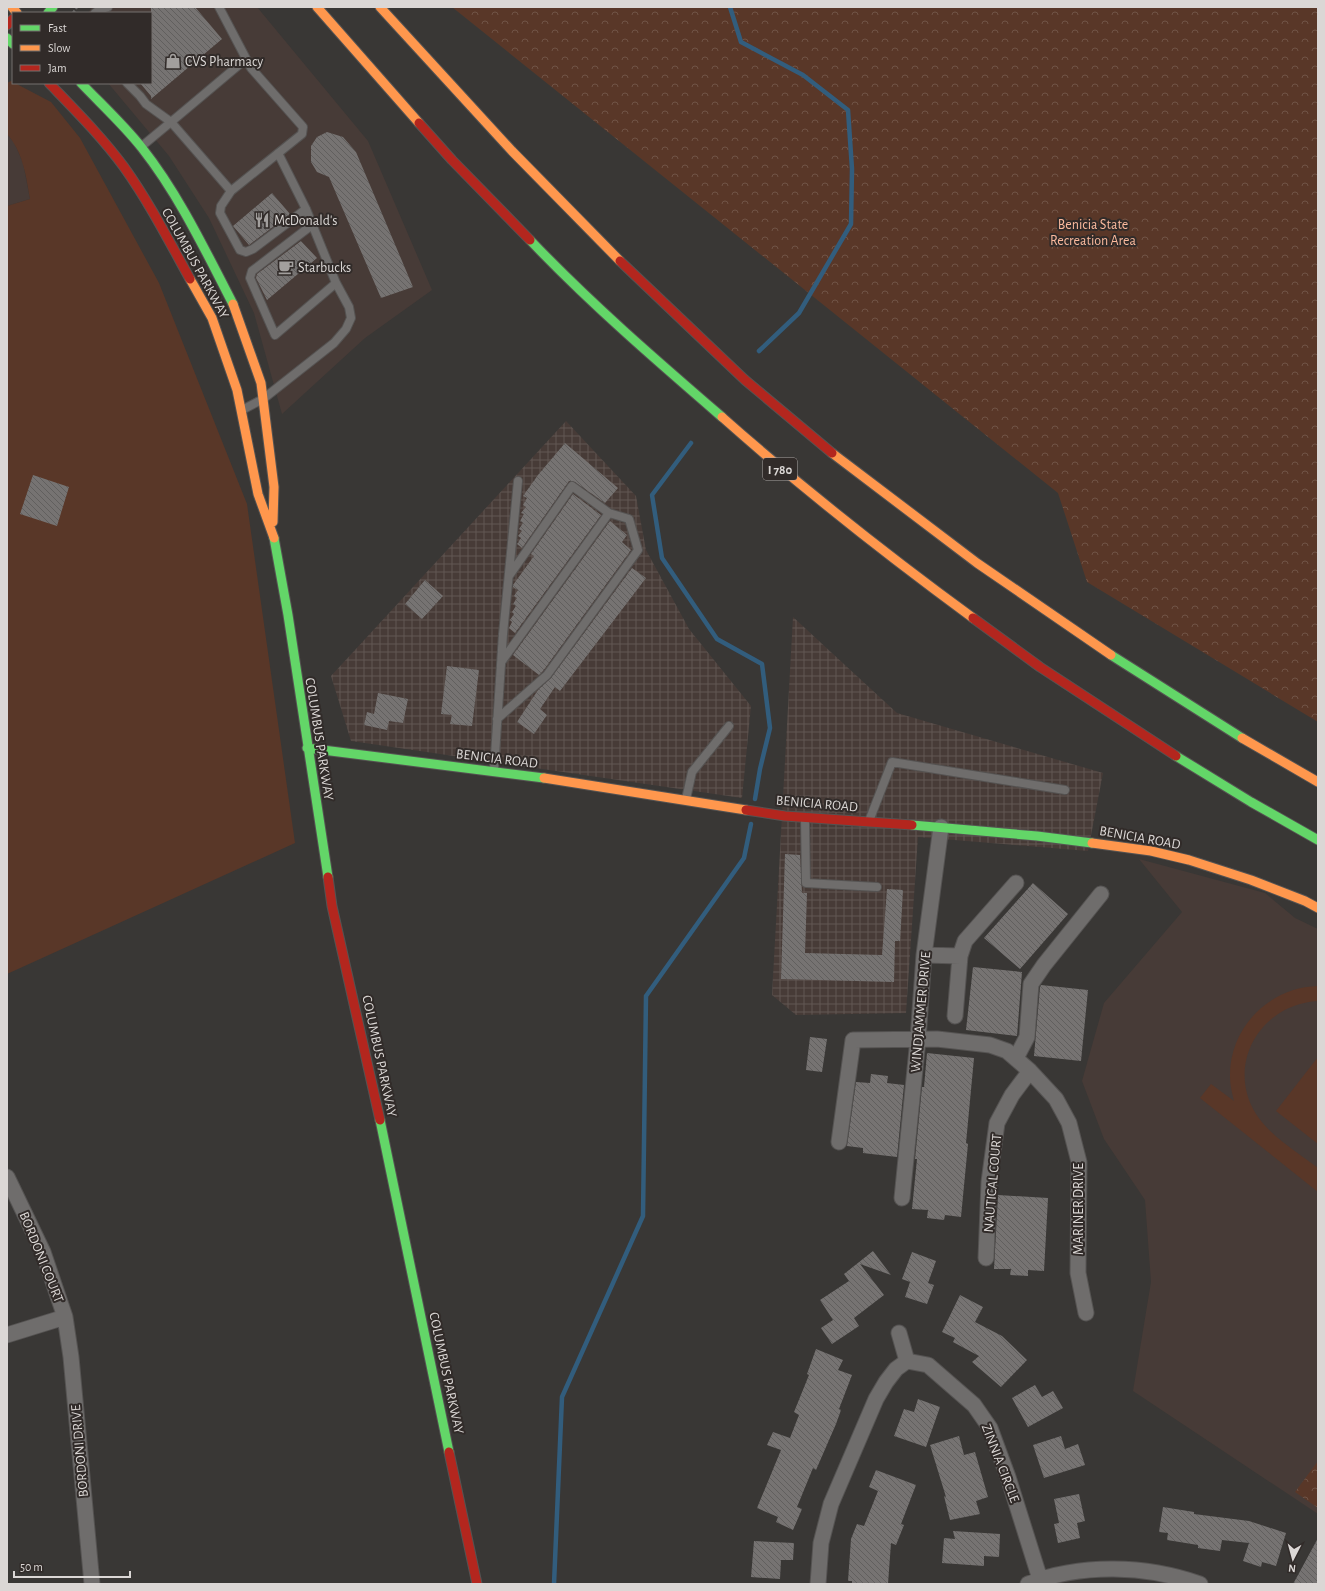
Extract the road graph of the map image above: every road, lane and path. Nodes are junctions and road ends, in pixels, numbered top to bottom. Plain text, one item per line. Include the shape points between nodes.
1 (108, 7) edge
2 (219, 7) edge
3 (317, 7) edge
4 (380, 7) edge
5 (96, 12) edge
6 (246, 58) junction
7 (50, 84) edge
8 (83, 84) edge
9 (128, 84) edge
10 (171, 122) junction
11 (141, 147) junction
12 (278, 153) junction
13 (231, 191) junction
14 (306, 209) junction
15 (312, 225) junction
16 (336, 283) junction
17 (263, 399) junction
18 (242, 410) junction
19 (518, 481) dead end
20 (610, 513) junction
21 (273, 532) junction
22 (509, 576) junction
23 (501, 661) junction
24 (497, 719) junction
25 (729, 726) dead end
26 (307, 748) junction
27 (494, 771) junction
28 (1318, 782) edge
29 (1065, 790) dead end
30 (686, 799) junction
31 (805, 817) junction
32 (869, 822) junction
33 (942, 827) junction
34 (1318, 840) edge
35 (1016, 883) dead end
36 (877, 887) dead end
37 (1101, 894) dead end
38 (1318, 908) edge
39 (924, 955) junction
40 (960, 956) junction
41 (955, 1016) dead end
42 (918, 1039) junction
43 (1016, 1058) junction
44 (1030, 1071) junction
45 (839, 1142) dead end
46 (7, 1176) edge
47 (902, 1198) dead end
48 (986, 1258) dead end
49 (1086, 1313) dead end
50 (65, 1317) junction
51 (899, 1333) dead end
52 (7, 1335) edge
53 (907, 1361) junction
54 (1034, 1582) edge
55 (92, 1584) edge
56 (477, 1584) edge
57 (818, 1584) edge
58 (1200, 1584) edge

1 - 5 lane
2 - 6 lane
3 - 34 main road, I 780 via 452,160 562,274 778,467 902,566 1040,667 1188,764
4 - 28 main road via 481,119 648,290 808,434 914,517 1089,642 1256,747
6 - 10 lane
6 - 12 lane via 251,68 303,127 302,134
7 - 18 main road, COLUMBUS PARKWAY via 97,134 145,199 212,318
8 - 11 main road, COLUMBUS PARKWAY
9 - 10 lane via 146,104
10 - 11 lane
10 - 13 lane
11 - 17 main road, COLUMBUS PARKWAY via 188,218 235,308 261,383
12 - 13 lane
12 - 14 lane
13 - 14 lane via 221,206 220,213 240,250 246,252
14 - 15 lane
15 - 16 lane
15 - 16 lane via 252,271 250,278 275,335
16 - 17 lane via 349,307 351,318 346,329 334,343
17 - 18 lane
17 - 21 main road, COLUMBUS PARKWAY via 274,487
18 - 21 main road, COLUMBUS PARKWAY via 258,494
19 - 22 lane
20 - 22 lane via 572,486
20 - 23 lane
20 - 24 lane via 628,519 638,550 547,675
21 - 26 main road, COLUMBUS PARKWAY
22 - 23 lane
23 - 24 lane
24 - 27 lane
25 - 30 lane via 692,772
26 - 27 main road, BENICIA ROAD
26 - 56 main road, COLUMBUS PARKWAY via 332,906
27 - 30 main road, BENICIA ROAD
29 - 32 lane via 892,762
30 - 31 main road, BENICIA ROAD via 785,816
31 - 32 main road, BENICIA ROAD
31 - 36 lane via 806,883
32 - 33 main road, BENICIA ROAD
33 - 38 main road, BENICIA ROAD via 1151,851 1251,880
33 - 39 street, WINDJAMMER DRIVE
35 - 40 street via 965,942
37 - 43 street via 1031,984 1026,1037
39 - 40 street
39 - 42 street, WINDJAMMER DRIVE
40 - 41 street
42 - 43 street, MARINER DRIVE via 990,1045 1007,1051
42 - 45 street, MARINER DRIVE via 853,1040
42 - 47 street, WINDJAMMER DRIVE
43 - 44 street, MARINER DRIVE
44 - 48 street, NAUTICAL COURT via 1012,1095 997,1123 989,1182
44 - 49 street, MARINER DRIVE via 1056,1099 1069,1123 1079,1162 1078,1273
46 - 50 street, BORDONI COURT via 43,1252
50 - 52 street
50 - 55 street, BORDONI DRIVE
51 - 53 street
53 - 54 street, ZINNIA CIRCLE via 928,1365 974,1405 990,1428 1011,1484
53 - 57 street via 896,1369 876,1399 831,1504 821,1543
54 - 58 street via 1085,1571 1131,1570 1171,1575

